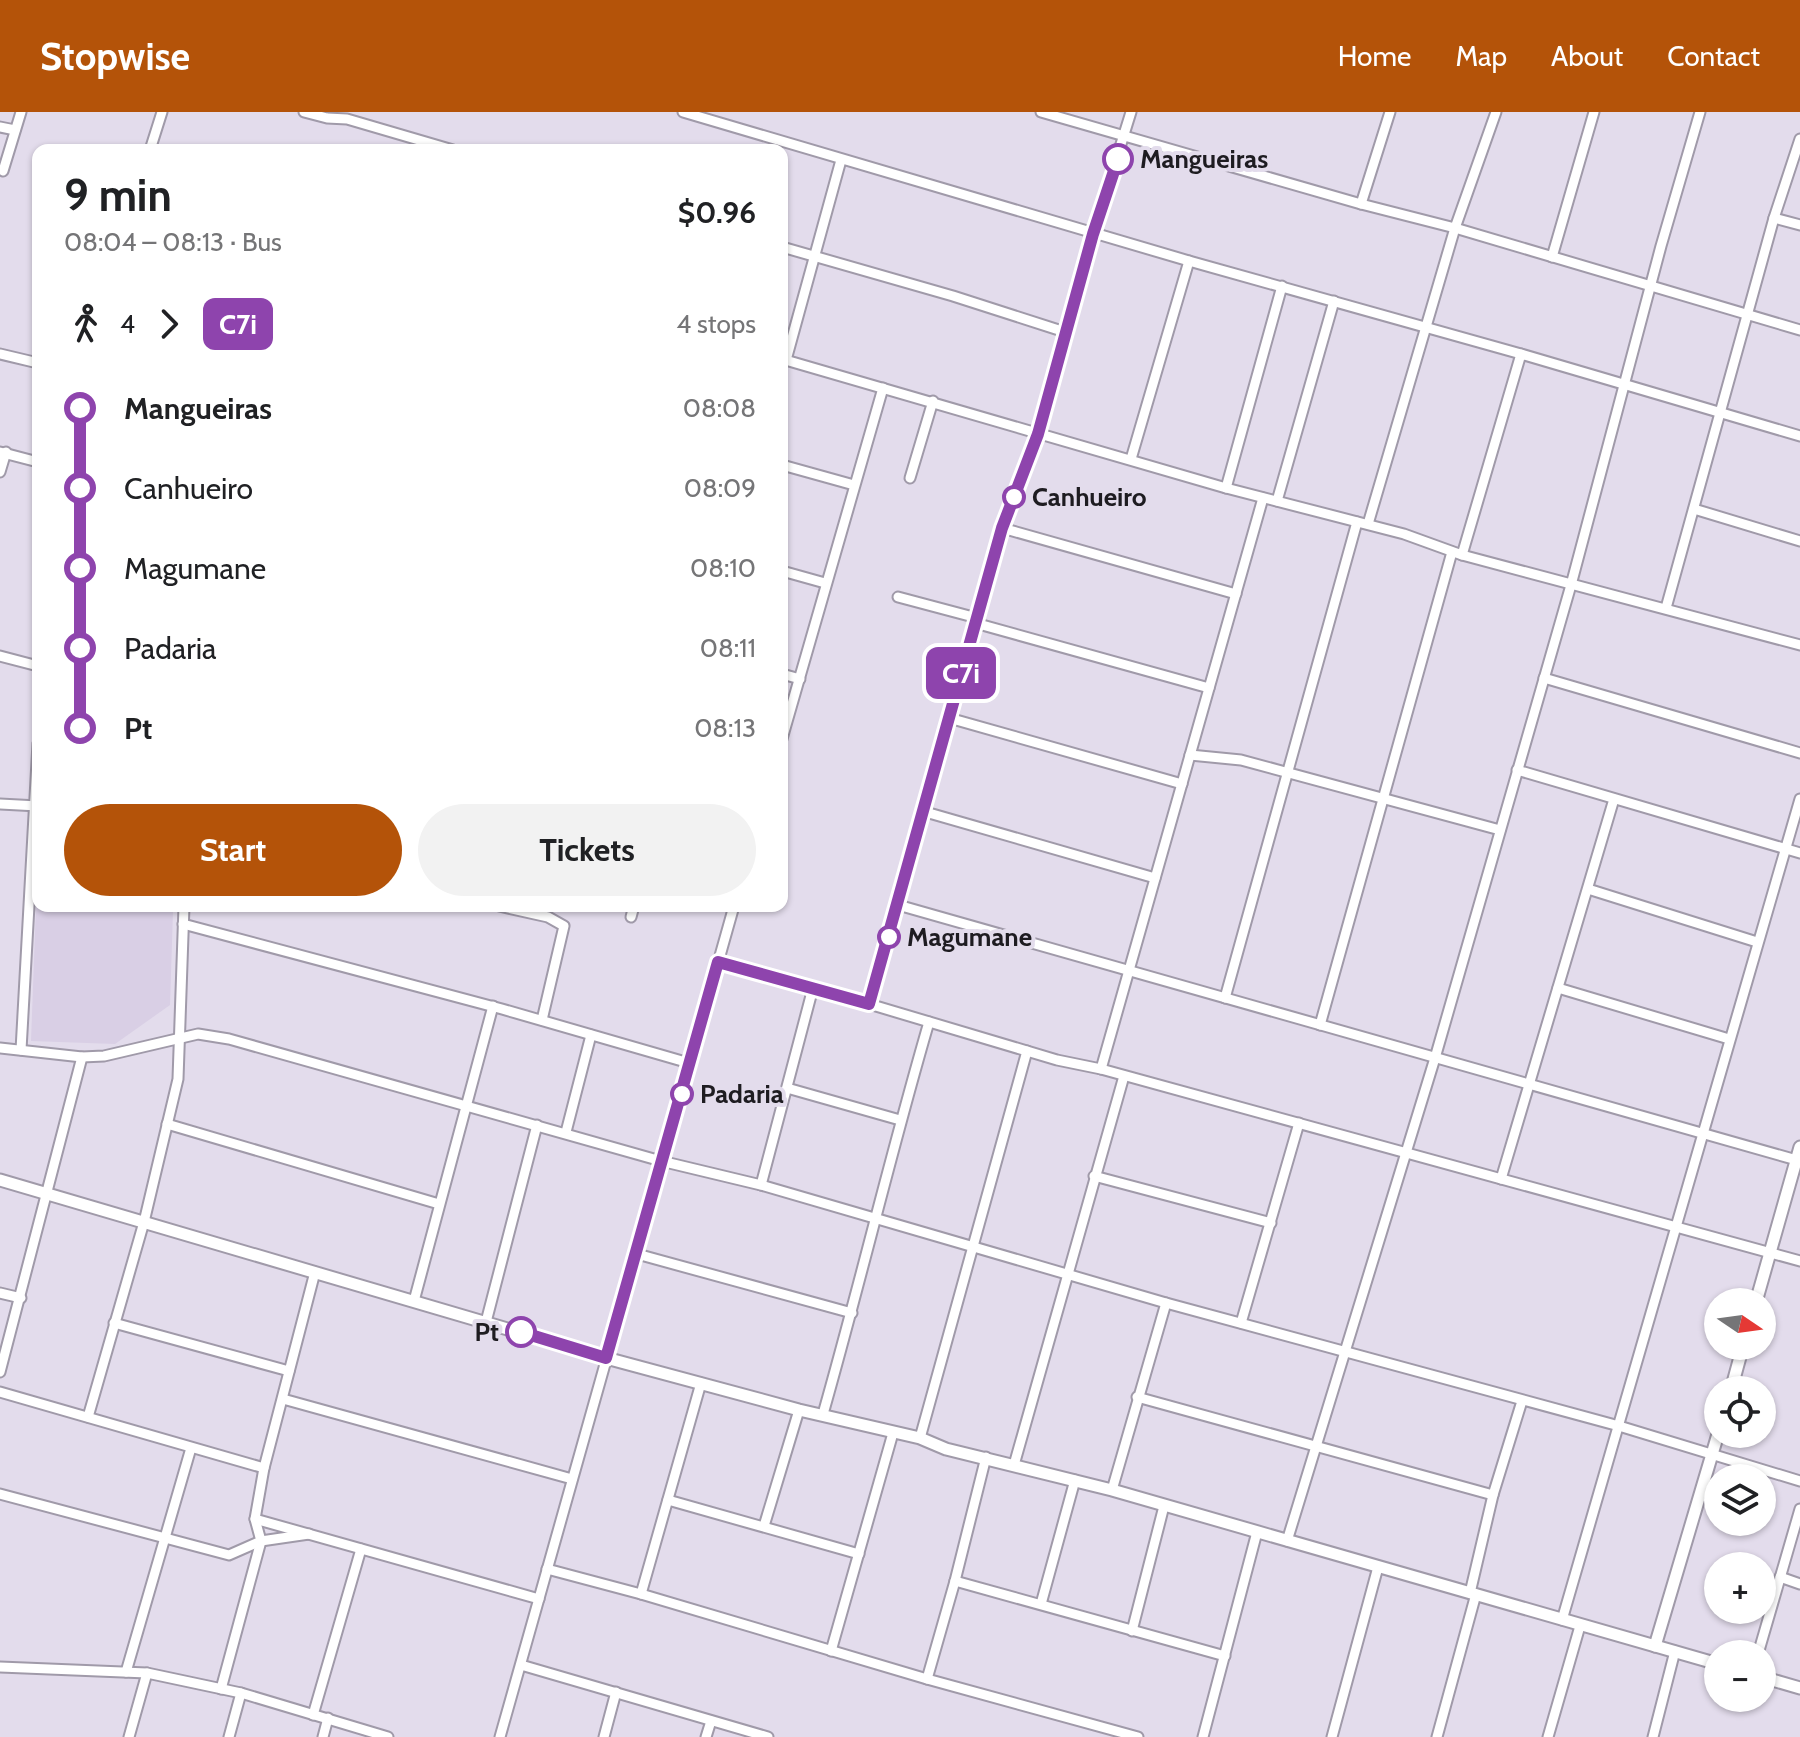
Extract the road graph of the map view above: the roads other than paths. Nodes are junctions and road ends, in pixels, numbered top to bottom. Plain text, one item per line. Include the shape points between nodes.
1 (21, 112) edge
2 (162, 112) edge
3 (304, 112) edge
4 (683, 112) edge
5 (1041, 112) edge
6 (1131, 112) edge
7 (1390, 112) edge
8 (1496, 112) edge
9 (1594, 112) edge
10 (1700, 112) edge
11 (0, 127) edge
12 (15, 130) junction
13 (1125, 136) junction
14 (414, 139) junction
15 (1800, 139) edge
16 (152, 144) edge
17 (412, 144) edge
18 (432, 144) edge
19 (841, 160) junction
20 (1, 174) edge
21 (1361, 204) junction
22 (1774, 218) junction
23 (1800, 225) edge
24 (1455, 228) junction
25 (1093, 234) junction
26 (788, 249) edge
27 (814, 256) junction
28 (1552, 257) junction
29 (1189, 261) junction
30 (1282, 286) junction
31 (1651, 286) junction
32 (1334, 301) junction
33 (1747, 315) junction
34 (1425, 326) junction
35 (1800, 330) edge
36 (1065, 332) junction
37 (788, 345) edge
38 (0, 354) edge
39 (1521, 354) junction
40 (788, 360) edge
41 (32, 362) edge
42 (1624, 384) junction
43 (883, 388) junction
44 (933, 401) junction
45 (1720, 414) junction
46 (1038, 434) junction
47 (1800, 436) edge
48 (3, 452) edge
49 (1131, 459) junction
50 (32, 460) edge
51 (788, 467) edge
52 (0, 472) edge
53 (910, 478) dead end
54 (854, 485) junction
55 (1226, 488) junction
56 (1263, 498) junction
57 (1277, 501) junction
58 (1694, 509) junction
59 (1357, 522) junction
60 (1368, 524) junction
61 (1002, 528) junction
62 (1800, 541) edge
63 (1457, 553) junction
64 (788, 573) edge
65 (825, 583) junction
66 (1571, 585) junction
67 (1236, 594) junction
68 (898, 597) dead end
69 (1666, 608) junction
70 (976, 621) junction
71 (1800, 645) edge
72 (0, 656) edge
73 (32, 664) edge
74 (788, 676) edge
75 (1544, 678) junction
76 (800, 679) junction
77 (1209, 688) junction
78 (949, 718) junction
79 (788, 719) edge
80 (1800, 753) edge
81 (1190, 755) junction
82 (1517, 770) junction
83 (1287, 773) junction
84 (1182, 784) junction
85 (1614, 799) junction
86 (1800, 799) edge
87 (1382, 800) junction
88 (0, 804) edge
89 (32, 806) edge
90 (922, 811) junction
91 (1500, 830) junction
92 (1787, 849) junction
93 (1800, 853) edge
94 (32, 871) edge
95 (1155, 878) junction
96 (1588, 889) junction
97 (898, 905) junction
98 (184, 912) edge
99 (526, 912) edge
100 (632, 912) edge
101 (732, 912) edge
102 (631, 917) dead end
103 (183, 924) junction
104 (1757, 942) junction
105 (718, 962) junction
106 (1129, 971) junction
107 (813, 988) junction
108 (1558, 988) junction
109 (1225, 998) junction
110 (869, 1004) junction
111 (493, 1006) junction
112 (542, 1020) junction
113 (929, 1022) junction
114 (1320, 1025) junction
115 (591, 1035) junction
116 (179, 1037) junction
117 (1729, 1039) junction
118 (0, 1048) edge
119 (21, 1050) junction
120 (1027, 1051) junction
121 (82, 1057) junction
122 (1435, 1058) junction
123 (689, 1063) junction
124 (1101, 1069) junction
125 (1124, 1076) junction
126 (1531, 1084) junction
127 (787, 1088) junction
128 (465, 1105) junction
129 (900, 1120) junction
130 (1299, 1123) junction
131 (167, 1124) junction
132 (537, 1125) junction
133 (566, 1132) junction
134 (1703, 1132) junction
135 (1800, 1147) edge
136 (1404, 1153) junction
137 (1798, 1160) edge
138 (661, 1161) junction
139 (1094, 1176) junction
140 (1501, 1179) junction
141 (0, 1180) edge
142 (761, 1185) junction
143 (48, 1194) junction
144 (439, 1204) junction
145 (875, 1219) junction
146 (144, 1222) junction
147 (1271, 1223) junction
148 (1676, 1228) junction
149 (972, 1248) junction
150 (1770, 1252) junction
151 (637, 1254) junction
152 (1800, 1261) edge
153 (315, 1272) junction
154 (1067, 1275) junction
155 (1760, 1288) edge
156 (0, 1293) edge
157 (21, 1298) junction
158 (414, 1301) junction
159 (1166, 1303) junction
160 (852, 1313) junction
161 (486, 1322) junction
162 (114, 1323) junction
163 (1241, 1323) junction
164 (1346, 1352) junction
165 (606, 1358) junction
166 (289, 1371) junction
167 (0, 1372) edge
168 (701, 1383) junction
169 (0, 1392) edge
170 (1137, 1397) junction
171 (283, 1399) junction
172 (1522, 1401) junction
173 (799, 1410) junction
174 (823, 1414) junction
175 (88, 1417) junction
176 (1619, 1426) junction
177 (893, 1433) junction
178 (920, 1438) junction
179 (1315, 1447) junction
180 (191, 1448) junction
181 (1714, 1448) edge
182 (1712, 1454) junction
183 (986, 1457) junction
184 (1014, 1465) junction
185 (264, 1468) junction
186 (572, 1479) junction
187 (1075, 1480) junction
188 (1800, 1481) edge
189 (1112, 1490) junction
190 (0, 1494) edge
191 (1493, 1495) junction
192 (668, 1500) junction
193 (1164, 1506) junction
194 (1800, 1509) edge
195 (255, 1519) junction
196 (764, 1526) junction
197 (1257, 1532) junction
198 (309, 1534) junction
199 (164, 1538) junction
200 (261, 1541) junction
201 (1287, 1541) junction
202 (361, 1549) junction
203 (859, 1554) junction
204 (1378, 1567) junction
205 (547, 1569) junction
206 (1780, 1577) junction
207 (955, 1581) junction
208 (1800, 1584) edge
209 (641, 1594) junction
210 (1473, 1594) junction
211 (539, 1599) junction
212 (1041, 1604) junction
213 (1562, 1620) junction
214 (1580, 1626) junction
215 (1132, 1631) junction
216 (1762, 1640) edge
217 (1655, 1646) junction
218 (831, 1651) junction
219 (1675, 1651) junction
220 (1225, 1656) junction
221 (1704, 1660) edge
222 (521, 1665) junction
223 (0, 1667) edge
224 (126, 1672) junction
225 (147, 1673) junction
226 (927, 1679) junction
227 (1776, 1681) edge
228 (1800, 1688) edge
229 (221, 1689) junction
230 (616, 1692) junction
231 (241, 1693) junction
232 (313, 1715) junction
233 (328, 1718) junction
234 (711, 1721) junction
235 (1099, 1726) junction
236 (129, 1737) edge
237 (229, 1737) edge
238 (323, 1737) edge
239 (388, 1737) edge
240 (500, 1737) edge
241 (604, 1737) edge
242 (706, 1737) edge
243 (768, 1737) edge
244 (1096, 1737) edge
245 (1138, 1737) edge
246 (1203, 1737) edge
247 (1332, 1737) edge
248 (1437, 1737) edge
249 (1548, 1737) edge
250 (1653, 1737) edge

1 - 12 street
2 - 16 street
3 - 14 street
4 - 19 street
5 - 13 street
6 - 13 street
7 - 21 street
8 - 24 street
9 - 28 street
10 - 31 street
11 - 12 street
12 - 20 street
13 - 21 street
13 - 25 street
14 - 17 street
14 - 18 street
15 - 22 street
19 - 25 street
19 - 27 street
21 - 24 street
22 - 23 street
22 - 33 street
24 - 28 street
24 - 34 street
25 - 29 street
25 - 36 street
26 - 27 street
27 - 36 street
27 - 37 street
28 - 31 street
29 - 30 street
29 - 49 street
30 - 32 street
30 - 55 street
31 - 33 street
31 - 42 street
32 - 34 street
32 - 57 street
33 - 35 street
33 - 45 street
34 - 39 street
34 - 60 street
36 - 46 street
38 - 41 street
39 - 42 street
39 - 63 street
40 - 43 street
42 - 45 street
42 - 66 street
43 - 44 street
43 - 54 street
44 - 46 street
44 - 53 street
45 - 47 street
45 - 58 street
46 - 49 street
46 - 61 street
48 - 50 street
48 - 52 street
49 - 55 street
51 - 54 street
54 - 65 street
55 - 56 street
56 - 57 street
56 - 67 street
57 - 59 street
58 - 62 street
58 - 69 street
59 - 60 street
59 - 83 street
60 - 63 street
61 - 67 street
61 - 70 street
63 - 66 street
63 - 87 street
64 - 65 street
65 - 76 street
66 - 69 street
66 - 75 street
67 - 77 street
68 - 70 street
69 - 71 street
70 - 77 street
70 - 78 street
72 - 73 street
74 - 76 street
75 - 80 street
75 - 82 street
76 - 79 street
77 - 81 street
78 - 84 street
78 - 90 street
81 - 83 street via 1241,760
81 - 84 street
82 - 85 street
82 - 91 street
83 - 87 street
83 - 109 street
84 - 95 street
85 - 92 street
85 - 96 street
86 - 92 street
87 - 91 street
87 - 114 street
88 - 89 street
90 - 95 street
90 - 97 street
91 - 122 street
92 - 93 street
92 - 104 street
94 - 119 street
95 - 106 street
96 - 104 street
96 - 108 street
97 - 106 street
97 - 110 street
98 - 103 street
99 - 112 street via 564,926
100 - 102 street
101 - 105 street
103 - 111 street
103 - 116 street
104 - 117 street
105 - 107 street
105 - 123 street
106 - 109 street
106 - 124 street
107 - 110 street
107 - 127 street
108 - 117 street
108 - 126 street
109 - 114 street
110 - 113 street
111 - 112 street
111 - 128 street
112 - 115 street
113 - 120 street
113 - 129 street
114 - 122 street
115 - 123 street
115 - 133 street
116 - 121 street
116 - 128 street via 229,1039
116 - 131 street
117 - 134 street
118 - 119 street
119 - 121 street
120 - 124 street
120 - 149 street
121 - 143 street
122 - 126 street
122 - 136 street
123 - 138 street
124 - 125 street
125 - 130 street
125 - 139 street
126 - 134 street
126 - 140 street
127 - 129 street
127 - 142 street
128 - 132 street
128 - 144 street
129 - 145 street
130 - 136 street
130 - 147 street
131 - 144 street
131 - 146 street
132 - 133 street
132 - 161 street
133 - 138 street
134 - 137 street
134 - 148 street
135 - 137 street
136 - 140 street
136 - 164 street
137 - 150 street
138 - 142 street
138 - 151 street
139 - 147 street
139 - 154 street
140 - 148 street
141 - 143 street
142 - 145 street
143 - 146 street
143 - 157 street
144 - 158 street
145 - 149 street
145 - 160 street
146 - 153 street
146 - 162 street
147 - 163 street
148 - 150 street
148 - 176 street
149 - 154 street
149 - 178 street
150 - 152 street
150 - 155 street
151 - 160 street
151 - 165 street
153 - 158 street
153 - 166 street
154 - 159 street
154 - 184 street
156 - 157 street
157 - 167 street
158 - 161 street
159 - 163 street
159 - 170 street
160 - 174 street
161 - 165 street
162 - 166 street
162 - 175 street
163 - 164 street
164 - 172 street
164 - 179 street
165 - 168 street
165 - 186 street
166 - 171 street
168 - 173 street
168 - 192 street
169 - 175 street
170 - 179 street
170 - 189 street
171 - 185 street
171 - 186 street
172 - 176 street
172 - 191 street
173 - 174 street
173 - 196 street
174 - 177 street
175 - 180 street
176 - 182 street
176 - 213 street
177 - 178 street
177 - 203 street
178 - 183 street
179 - 191 street
179 - 201 street
180 - 185 street
180 - 199 street
181 - 182 street
182 - 188 street
182 - 217 street
183 - 184 street
183 - 207 street
184 - 187 street
185 - 195 street
186 - 205 street
187 - 189 street
187 - 212 street
189 - 193 street
190 - 199 street
191 - 210 street
192 - 196 street
192 - 209 street
193 - 197 street
193 - 215 street
194 - 206 street
195 - 198 street
195 - 200 street
196 - 203 street
197 - 201 street
197 - 220 street
198 - 200 street
198 - 202 street
199 - 200 street via 229,1555
199 - 224 street
200 - 229 street
201 - 204 street
202 - 211 street
202 - 232 street
203 - 218 street
204 - 210 street
204 - 247 street
205 - 209 street
205 - 211 street
206 - 208 street
206 - 216 street
207 - 212 street
207 - 226 street
209 - 218 street
210 - 213 street
210 - 248 street
211 - 222 street
212 - 215 street
213 - 214 street
214 - 217 street
214 - 249 street
215 - 220 street
217 - 219 street
218 - 226 street
219 - 221 street
219 - 250 street
220 - 246 street
222 - 230 street
222 - 240 street
223 - 224 street
224 - 225 street
225 - 229 street
225 - 236 street
226 - 235 street
227 - 228 street
229 - 231 street
230 - 234 street
230 - 241 street
231 - 232 street
231 - 237 street
232 - 233 street
233 - 238 street
233 - 239 street
234 - 242 street
234 - 243 street
235 - 244 street
235 - 245 street

